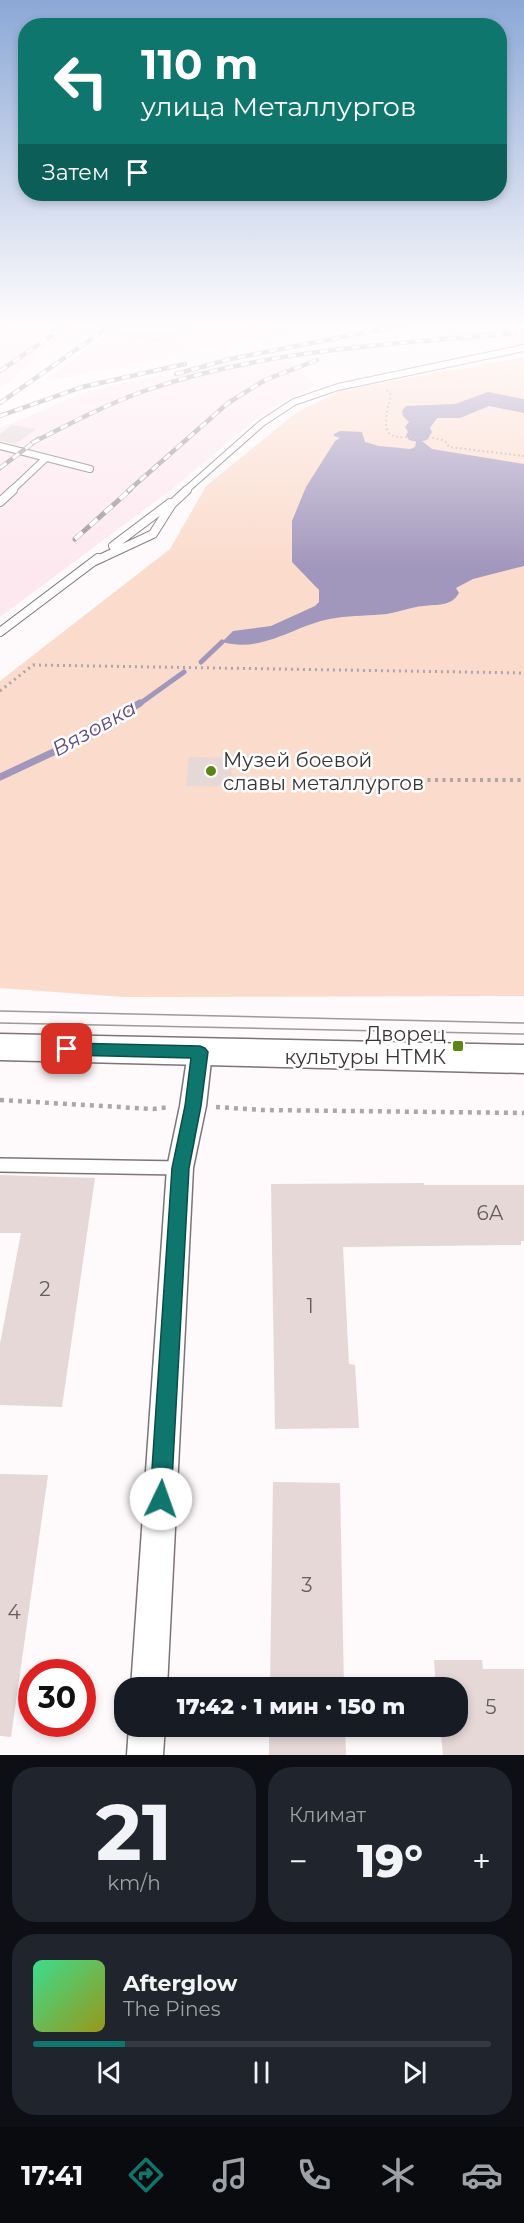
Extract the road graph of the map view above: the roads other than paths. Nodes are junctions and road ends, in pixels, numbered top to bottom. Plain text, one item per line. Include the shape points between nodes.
1 (290, 405) edge
2 (0, 446) edge
3 (46, 458) junction
4 (90, 469) dead end
5 (180, 496) junction
6 (0, 502) edge
7 (93, 562) junction
8 (0, 632) edge
9 (0, 1047) edge
10 (200, 1052) junction
11 (524, 1059) edge
12 (0, 1165) edge
13 (180, 1168) junction
14 (150, 1677) edge
15 (146, 1737) edge
16 (145, 1755) edge

1 - 5 lane via 262,423
2 - 3 lane
3 - 4 lane
3 - 6 lane
5 - 7 lane
5 - 7 lane via 153,534
7 - 8 lane
9 - 10 main road
10 - 11 main road
10 - 13 street
12 - 13 lane
13 - 14 street
15 - 16 street

